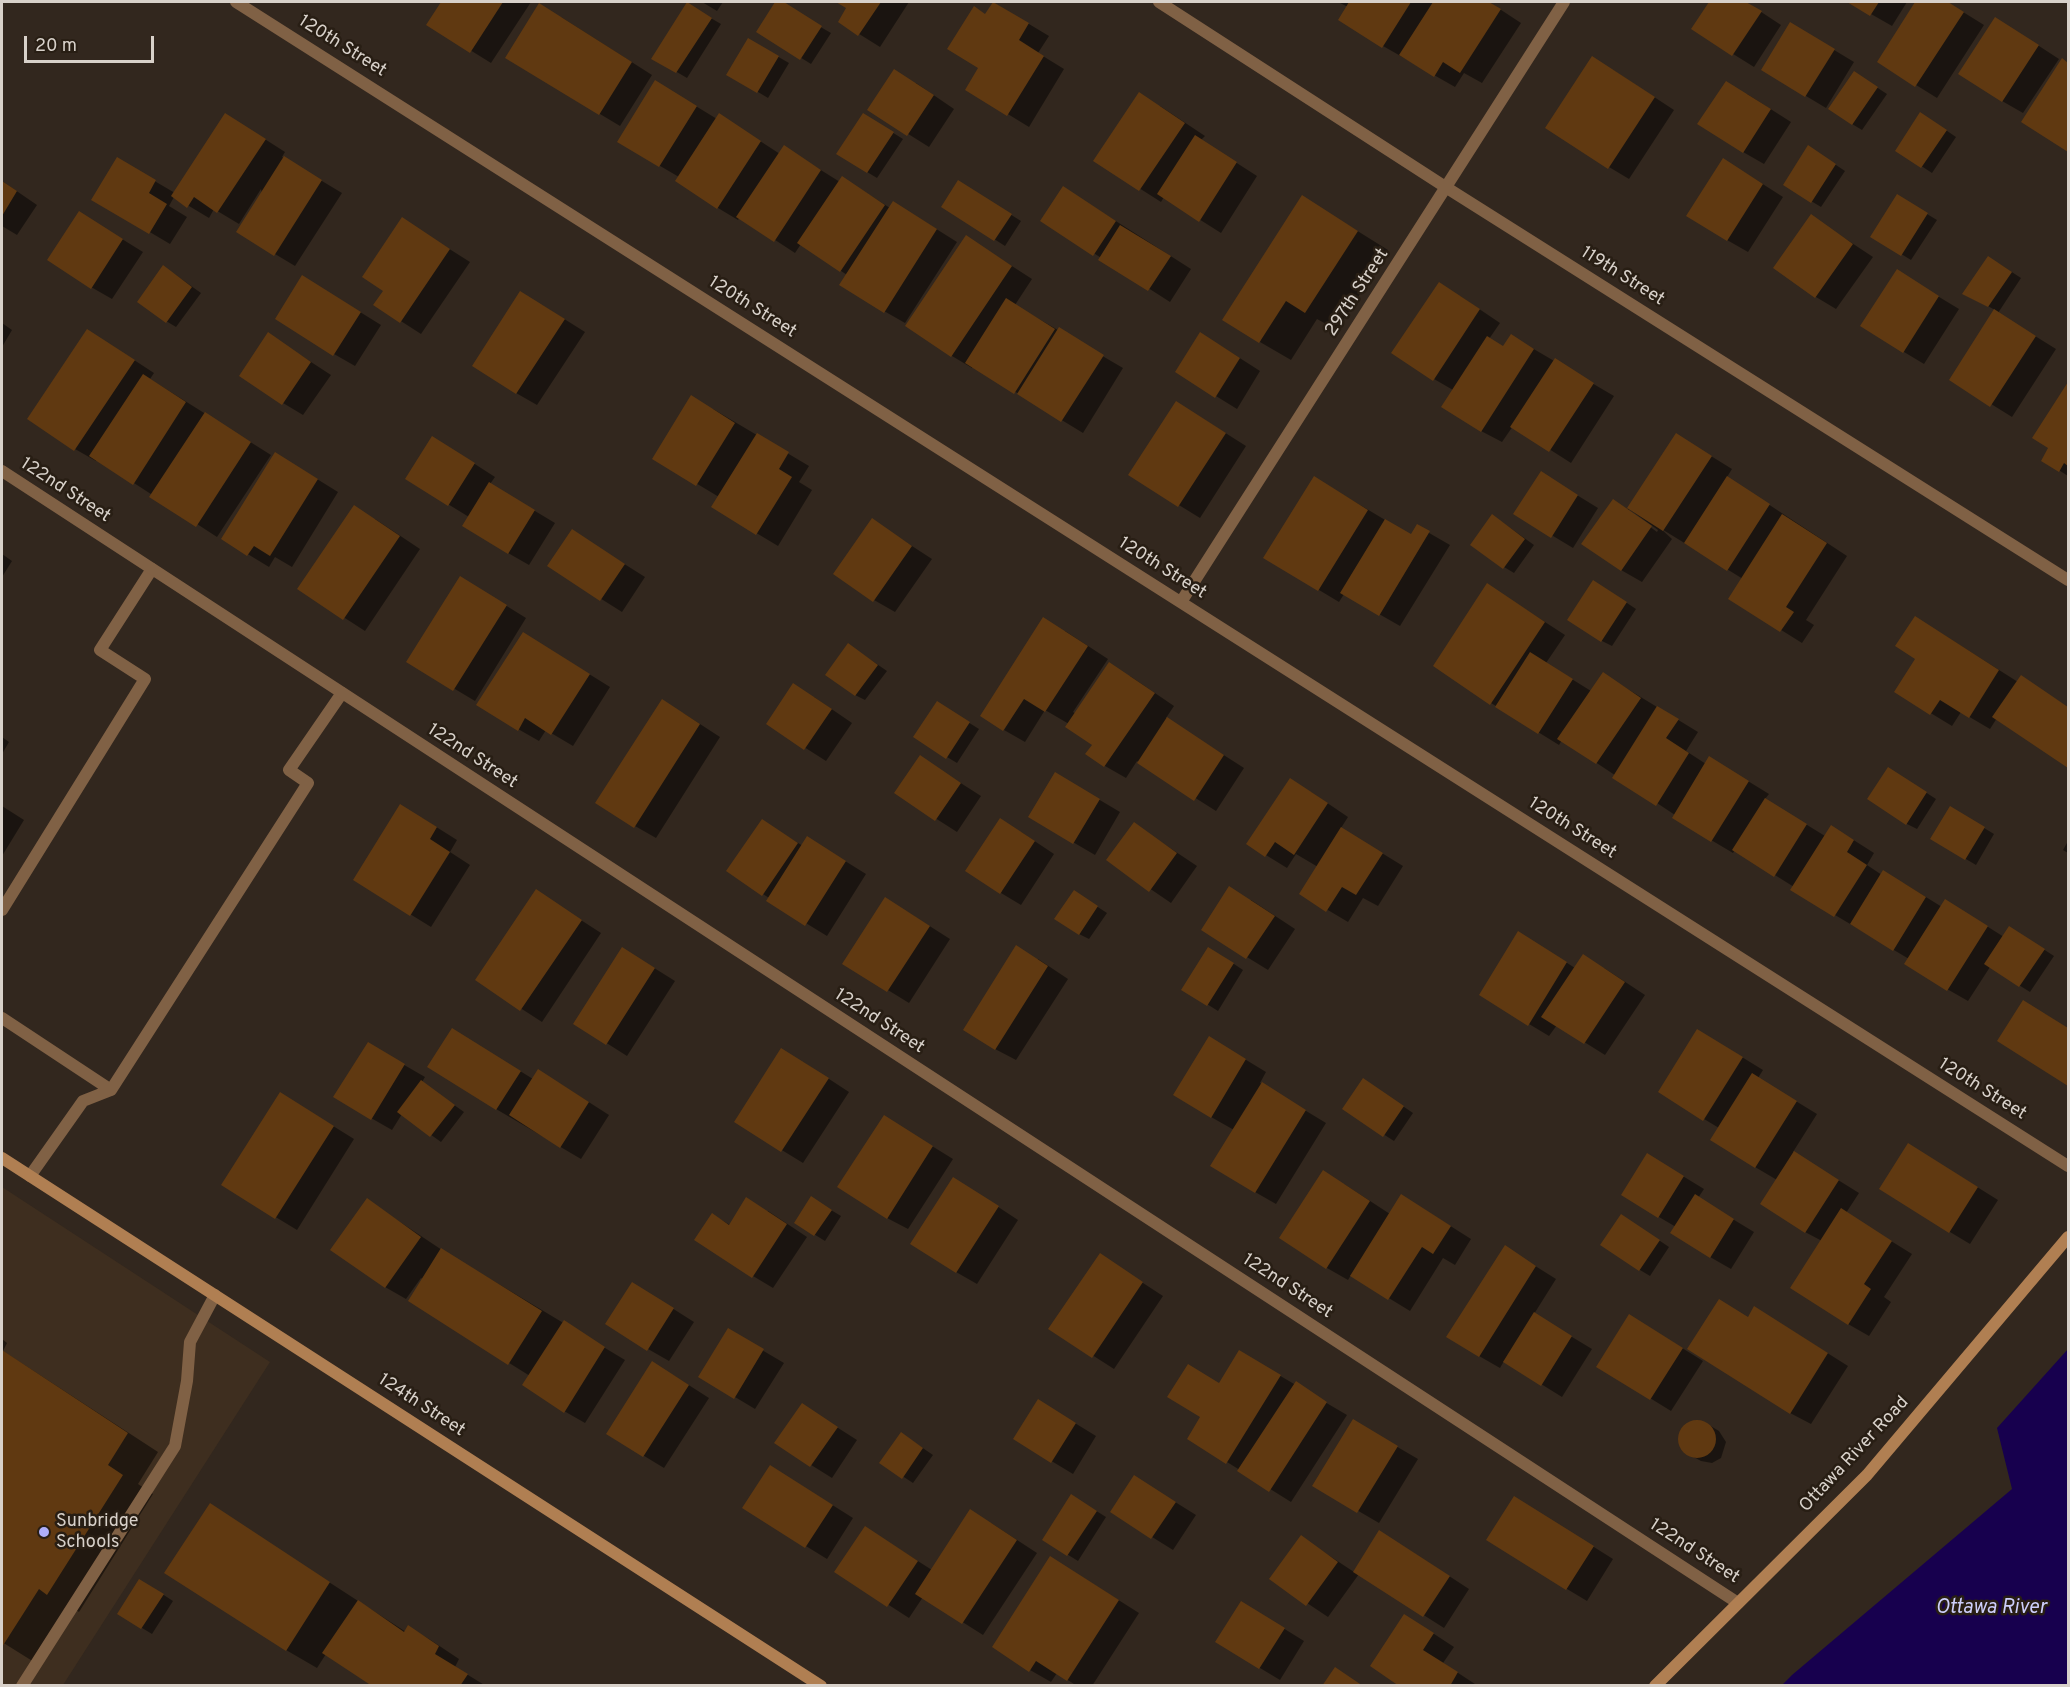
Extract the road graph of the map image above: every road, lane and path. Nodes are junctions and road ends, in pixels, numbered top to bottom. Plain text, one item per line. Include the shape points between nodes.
1 (236, 2) edge
2 (1159, 2) edge
3 (1564, 2) edge
4 (1447, 188) junction
5 (2, 471) edge
6 (152, 569) junction
7 (2068, 580) edge
8 (1181, 602) junction
9 (342, 693) junction
10 (2, 910) edge
11 (2, 1018) edge
12 (111, 1090) junction
13 (2, 1158) edge
14 (2068, 1166) edge
15 (30, 1176) junction
16 (2068, 1237) edge
17 (215, 1295) junction
18 (1738, 1603) junction
19 (22, 1686) edge
20 (821, 1686) edge
21 (1655, 1686) edge

1 - 8 street, 120th Street
2 - 4 street, 119th Street
3 - 4 street, 297th Street
4 - 7 street, 119th Street
4 - 8 street, 297th Street
5 - 6 street, 122nd Street
6 - 9 street, 122nd Street
6 - 10 street via 100,650 145,679
8 - 14 street, 120th Street
9 - 12 street via 289,770 308,783
9 - 18 street, 122nd Street
11 - 12 street
12 - 15 street via 82,1101
13 - 15 street, 124th Street
15 - 17 street, 124th Street
16 - 18 street, Ottawa River Road via 1867,1475
17 - 19 street via 190,1342 175,1446
17 - 20 street, 124th Street
18 - 21 street, Ottawa River Road

